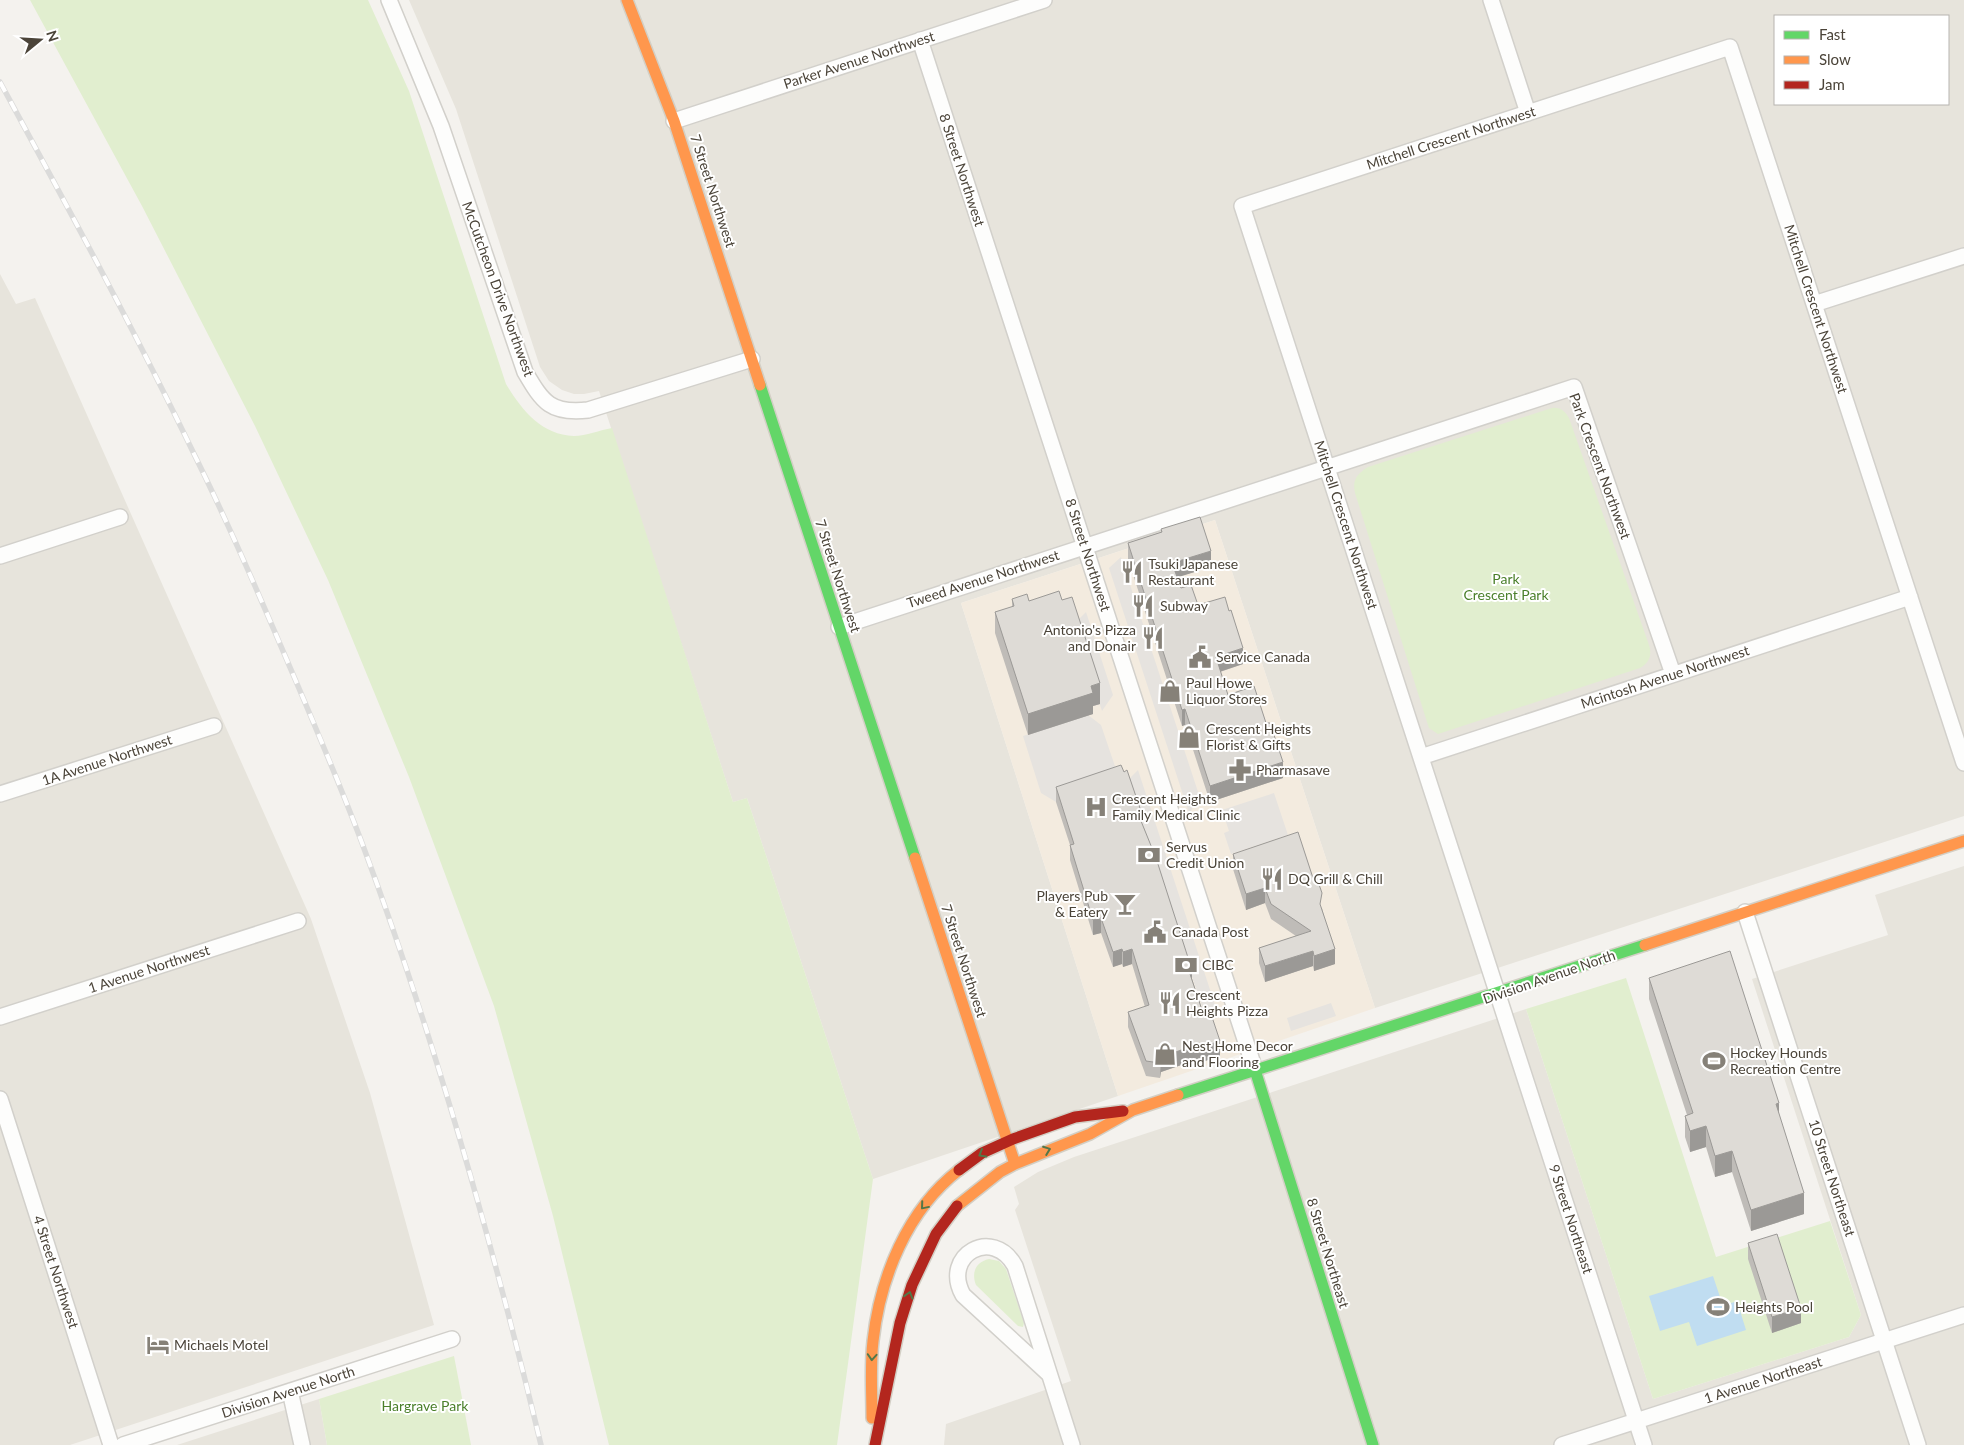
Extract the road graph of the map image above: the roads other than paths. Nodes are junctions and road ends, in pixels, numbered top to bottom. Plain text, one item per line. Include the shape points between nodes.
1 (389, 0) edge
2 (627, 0) edge
3 (1044, 0) edge
4 (1491, 0) edge
5 (920, 40) junction
6 (1528, 113) junction
7 (674, 121) junction
8 (1964, 256) edge
9 (1814, 304) junction
10 (752, 359) junction
11 (1327, 466) junction
12 (120, 517) dead end
13 (1085, 546) junction
14 (0, 556) edge
15 (1910, 597) junction
16 (839, 627) junction
17 (1672, 674) junction
18 (214, 726) dead end
19 (1421, 757) junction
20 (1964, 763) edge
21 (0, 794) edge
22 (1964, 841) edge
23 (1745, 912) junction
24 (298, 921) dead end
25 (1498, 994) junction
26 (0, 1017) edge
27 (1255, 1070) junction
28 (0, 1099) edge
29 (1133, 1110) junction
30 (1008, 1141) junction
31 (1015, 1164) junction
32 (1964, 1315) edge
33 (452, 1339) dead end
34 (1884, 1340) junction
35 (1049, 1374) junction
36 (290, 1392) junction
37 (1636, 1421) junction
38 (111, 1445) edge
39 (124, 1445) edge
40 (302, 1445) edge
41 (874, 1445) edge
42 (1072, 1445) edge
43 (1373, 1445) edge
44 (1562, 1445) edge
45 (1644, 1445) edge
46 (1918, 1445) edge

1 - 10 street, McCutcheon Drive Northwest via 441,126 525,372 537,393 552,407 570,412 588,410
2 - 7 main road, 7 Street Northwest
3 - 5 street, Parker Avenue Northwest
4 - 6 street
5 - 7 street, Parker Avenue Northwest
5 - 13 street, 8 Street Northwest
6 - 9 street, Mitchell Crescent Northwest via 1730,47
6 - 11 street, Mitchell Crescent Northwest via 1242,206
7 - 10 main road, 7 Street Northwest
8 - 9 street
9 - 15 street, Mitchell Crescent Northwest
10 - 16 main road, 7 Street Northwest
11 - 13 street, Tweed Avenue Northwest
11 - 17 street, Park Crescent Northwest via 1574,387
11 - 19 street, Mitchell Crescent Northwest
12 - 14 street
13 - 16 street, Tweed Avenue Northwest
13 - 27 street, 8 Street Northwest
15 - 17 street, Mcintosh Avenue Northwest
15 - 20 street, Mitchell Crescent Northwest
16 - 30 main road, 7 Street Northwest
17 - 19 street, Mcintosh Avenue Northwest
18 - 21 street, 1A Avenue Northwest
19 - 25 street, Mitchell Crescent Northwest
22 - 23 main road, Division Avenue North
23 - 25 main road, Division Avenue North
23 - 34 street, 10 Street Northeast
24 - 26 street, 1 Avenue Northwest
25 - 27 main road, Division Avenue North
25 - 37 street, 9 Street Northeast
27 - 29 main road, Division Avenue North
27 - 43 main road, 8 Street Northeast
28 - 38 street, 4 Street Northwest
29 - 30 main road, Division Avenue North via 1079,1116
31 -> 29 main road, Division Avenue North via 1090,1134
30 - 31 main road, 7 Street Northwest
30 -> 41 main road, Division Avenue North via 974,1158 937,1190 919,1212 901,1243 886,1283 873,1341
41 -> 31 main road, Division Avenue North via 900,1323 912,1285 936,1234 960,1202
32 - 34 street, 1 Avenue Northeast
33 - 36 street, Division Avenue North
34 - 37 street, 1 Avenue Northeast
34 - 46 street, 10 Street Northeast
35 - 35 street via 1010,1258 994,1248 985,1247 968,1253 961,1260 956,1278 963,1296
35 - 42 street
36 - 39 street, Division Avenue North
36 - 40 street
37 - 44 street, 1 Avenue Northeast
37 - 45 street, 9 Street Northeast

